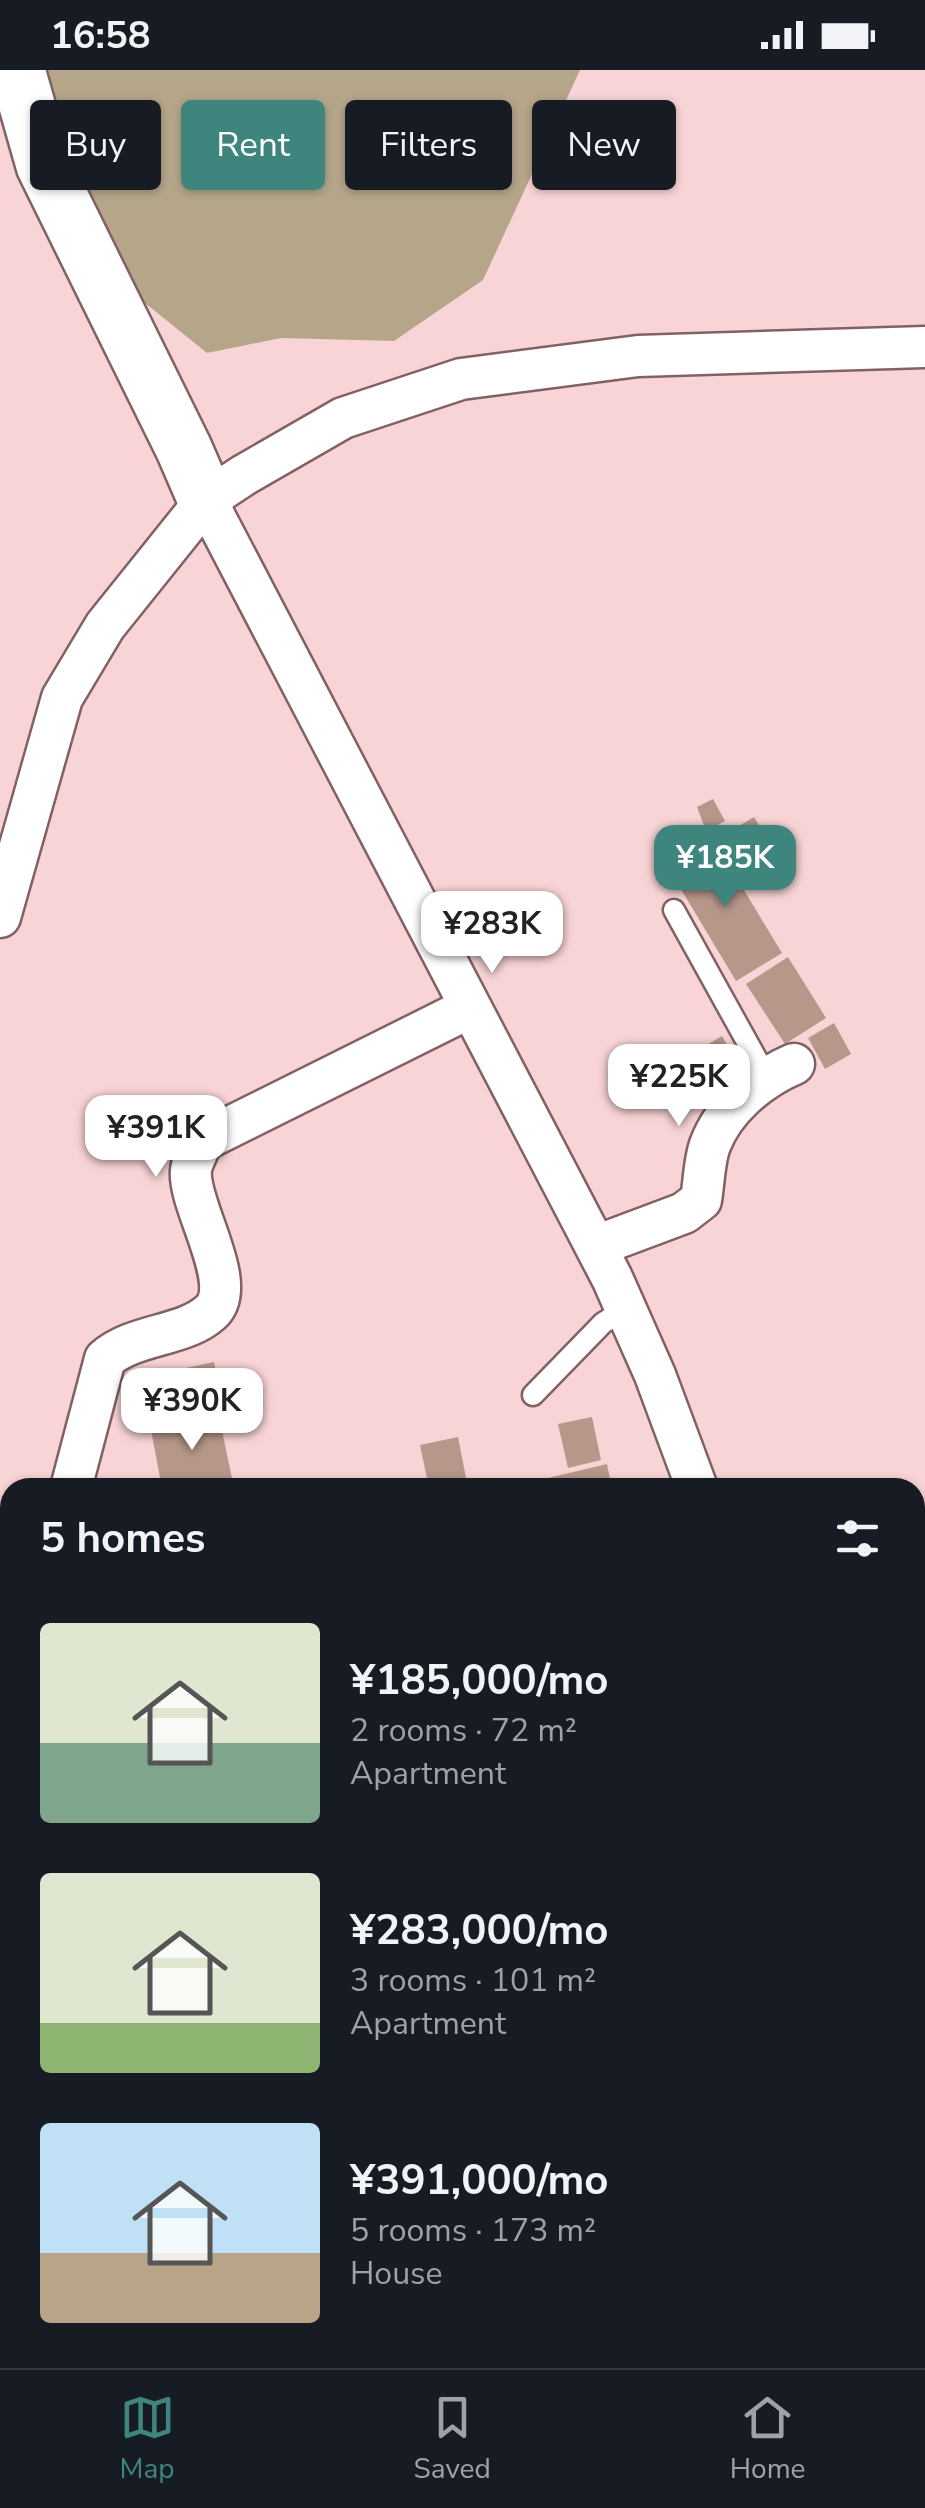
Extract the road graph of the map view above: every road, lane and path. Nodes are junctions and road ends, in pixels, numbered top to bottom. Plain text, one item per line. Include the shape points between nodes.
1 (17, 70) edge
2 (925, 346) edge
3 (206, 500) junction
4 (674, 910) dead end
5 (0, 917) edge
6 (469, 1008) junction
7 (780, 1070) joint
8 (596, 1246) junction
9 (625, 1309) junction
10 (534, 1394) dead end
11 (73, 1478) edge
12 (692, 1478) edge

1 - 3 street via 44,165
2 - 3 street via 638,356 461,379 344,418
3 - 5 street via 105,626 62,698
3 - 6 street
4 - 7 lane
6 - 8 street
6 - 11 street via 202,1141 190,1172 220,1281 219,1300 199,1319 120,1346 105,1359
7 - 8 street via 728,1113 710,1146 701,1200
8 - 9 street
9 - 10 lane via 603,1322
9 - 12 street

